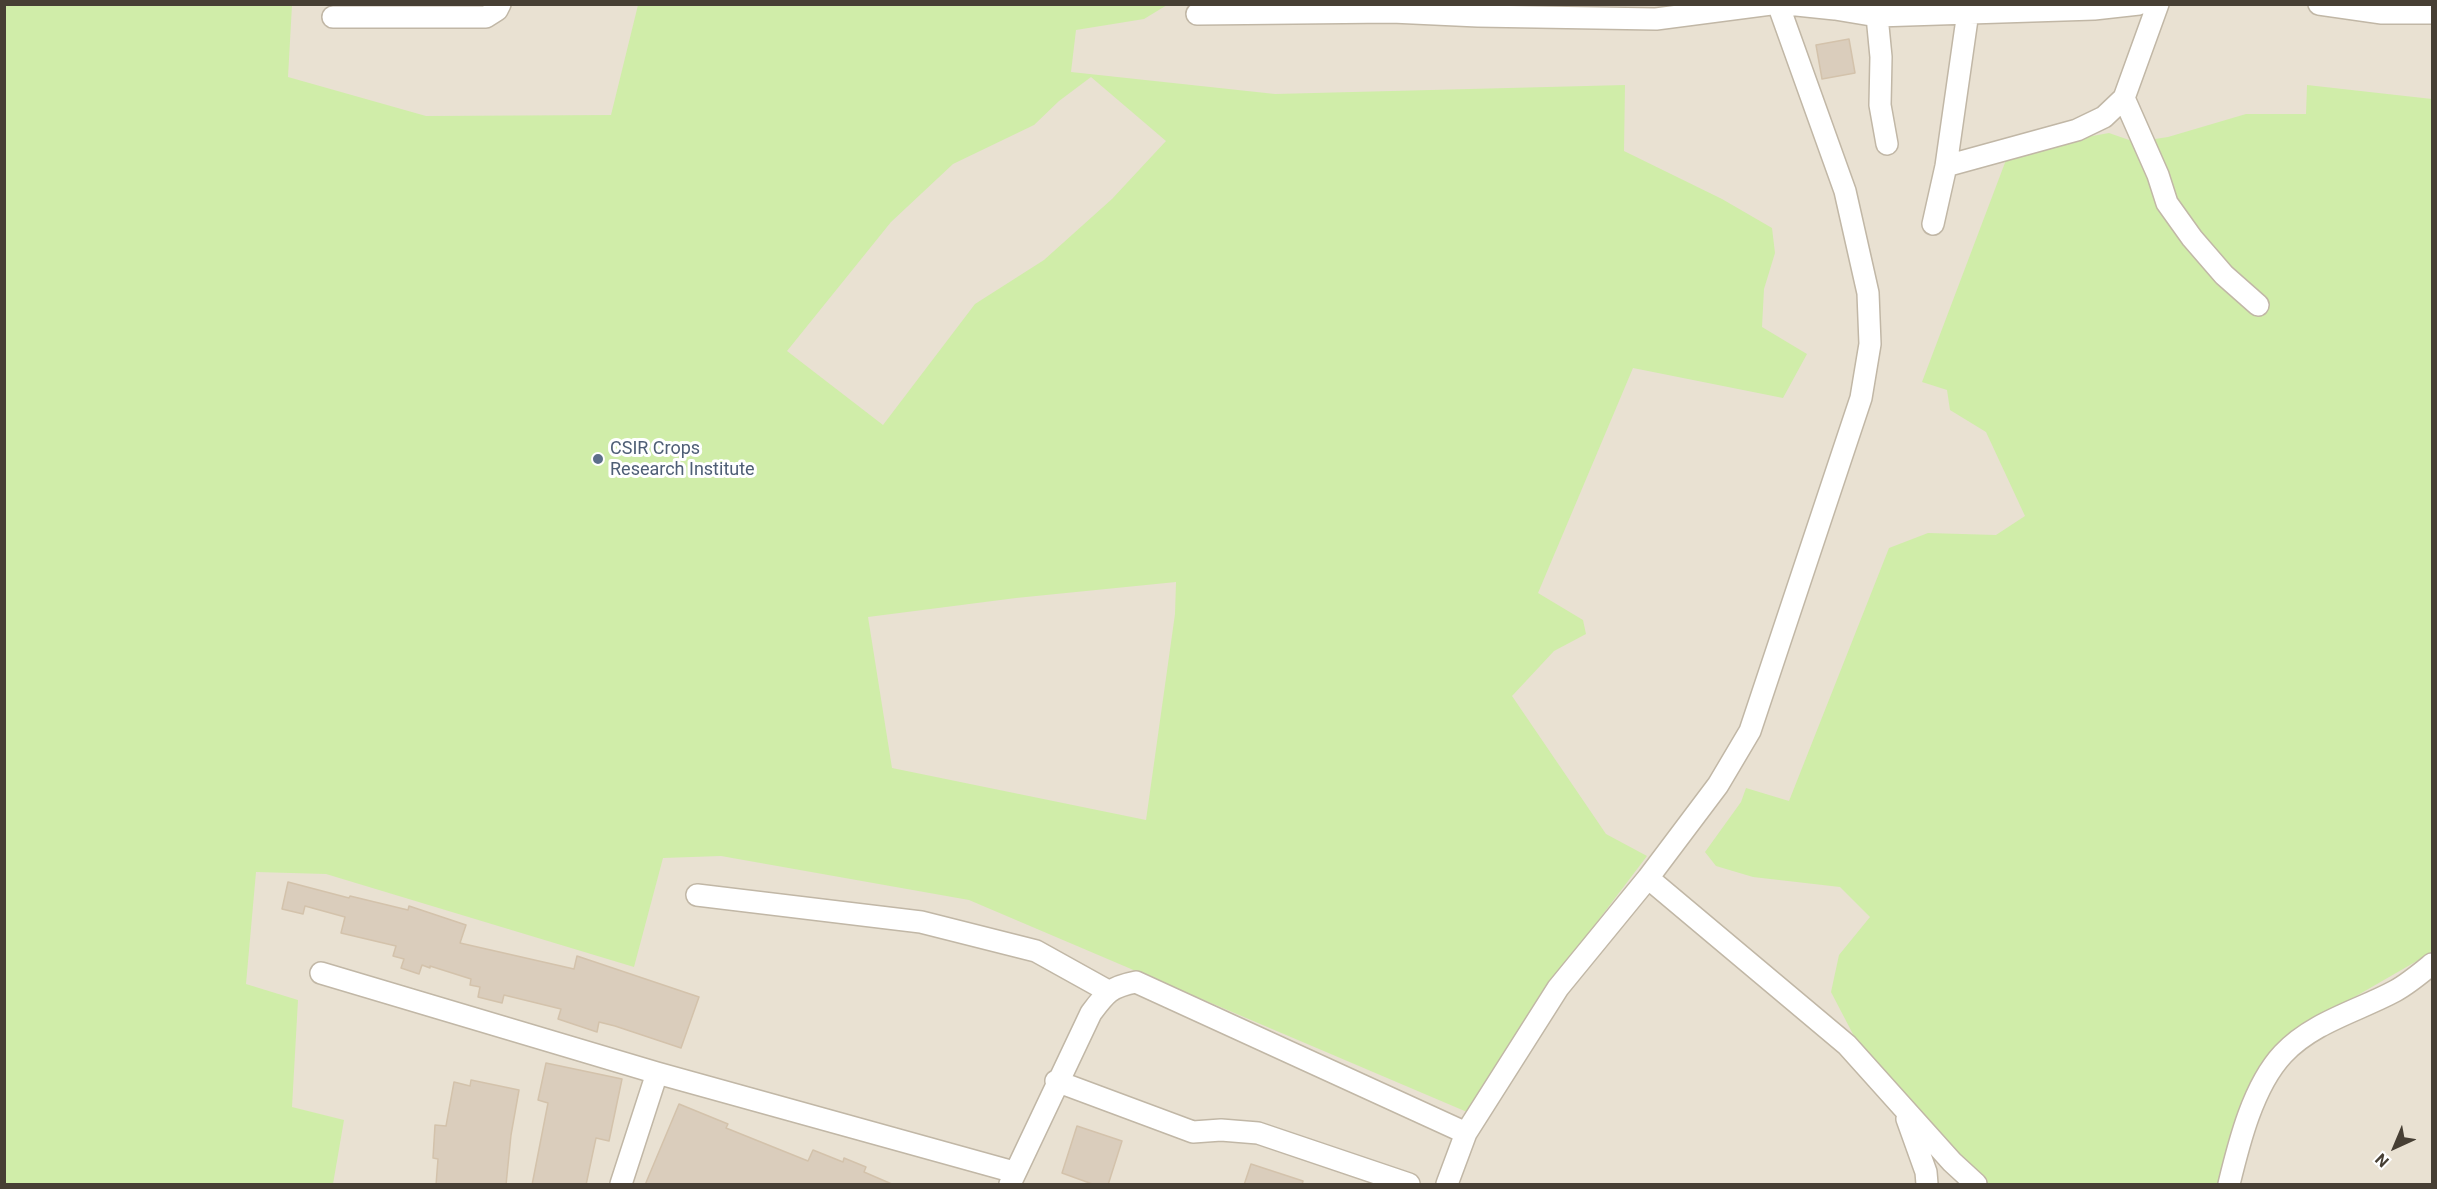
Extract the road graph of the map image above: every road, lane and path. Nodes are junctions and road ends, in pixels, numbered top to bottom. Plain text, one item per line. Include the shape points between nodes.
1 (500, 4) edge
2 (1771, 4) edge
3 (1778, 4) edge
4 (1787, 4) edge
5 (2139, 4) edge
6 (2158, 4) edge
7 (2319, 4) edge
8 (1968, 12) junction
9 (2433, 13) edge
10 (1197, 14) dead end
11 (1877, 16) junction
12 (333, 17) dead end
13 (2124, 98) junction
14 (1887, 144) dead end
15 (1946, 166) junction
16 (1933, 224) dead end
17 (2258, 305) dead end
18 (1648, 878) junction
19 (697, 895) dead end
20 (2433, 964) edge
21 (321, 973) dead end
22 (1107, 991) junction
23 (657, 1073) junction
24 (1056, 1081) junction
25 (1903, 1109) junction
26 (1466, 1134) junction
27 (1012, 1178) edge
28 (621, 1185) edge
29 (1409, 1185) edge
30 (1447, 1185) edge
31 (1927, 1185) edge
32 (1976, 1185) edge
33 (2229, 1185) edge

1 - 12 street via 486,17
2 - 10 street via 1656,19 1392,12
3 - 18 street via 1845,191 1868,293 1870,344 1861,398 1750,731 1718,785
4 - 11 street
5 - 8 street
6 - 13 street
7 - 9 street via 2382,13
8 - 11 street
8 - 15 street
11 - 14 street via 1880,105
13 - 15 street via 2104,117 2077,130
13 - 17 street via 2167,203 2224,275
15 - 16 street
18 - 25 street via 1847,1045
18 - 26 street via 1558,988
19 - 22 street via 946,928 1036,951
20 - 33 street via 2396,991 2342,1015 2284,1053 2256,1098
21 - 23 street
22 - 24 street via 1090,1013
22 - 26 street via 1136,982
23 - 27 street
23 - 28 street
24 - 27 street
24 - 29 street via 1193,1132 1258,1133
25 - 31 street
25 - 32 street
26 - 30 street

